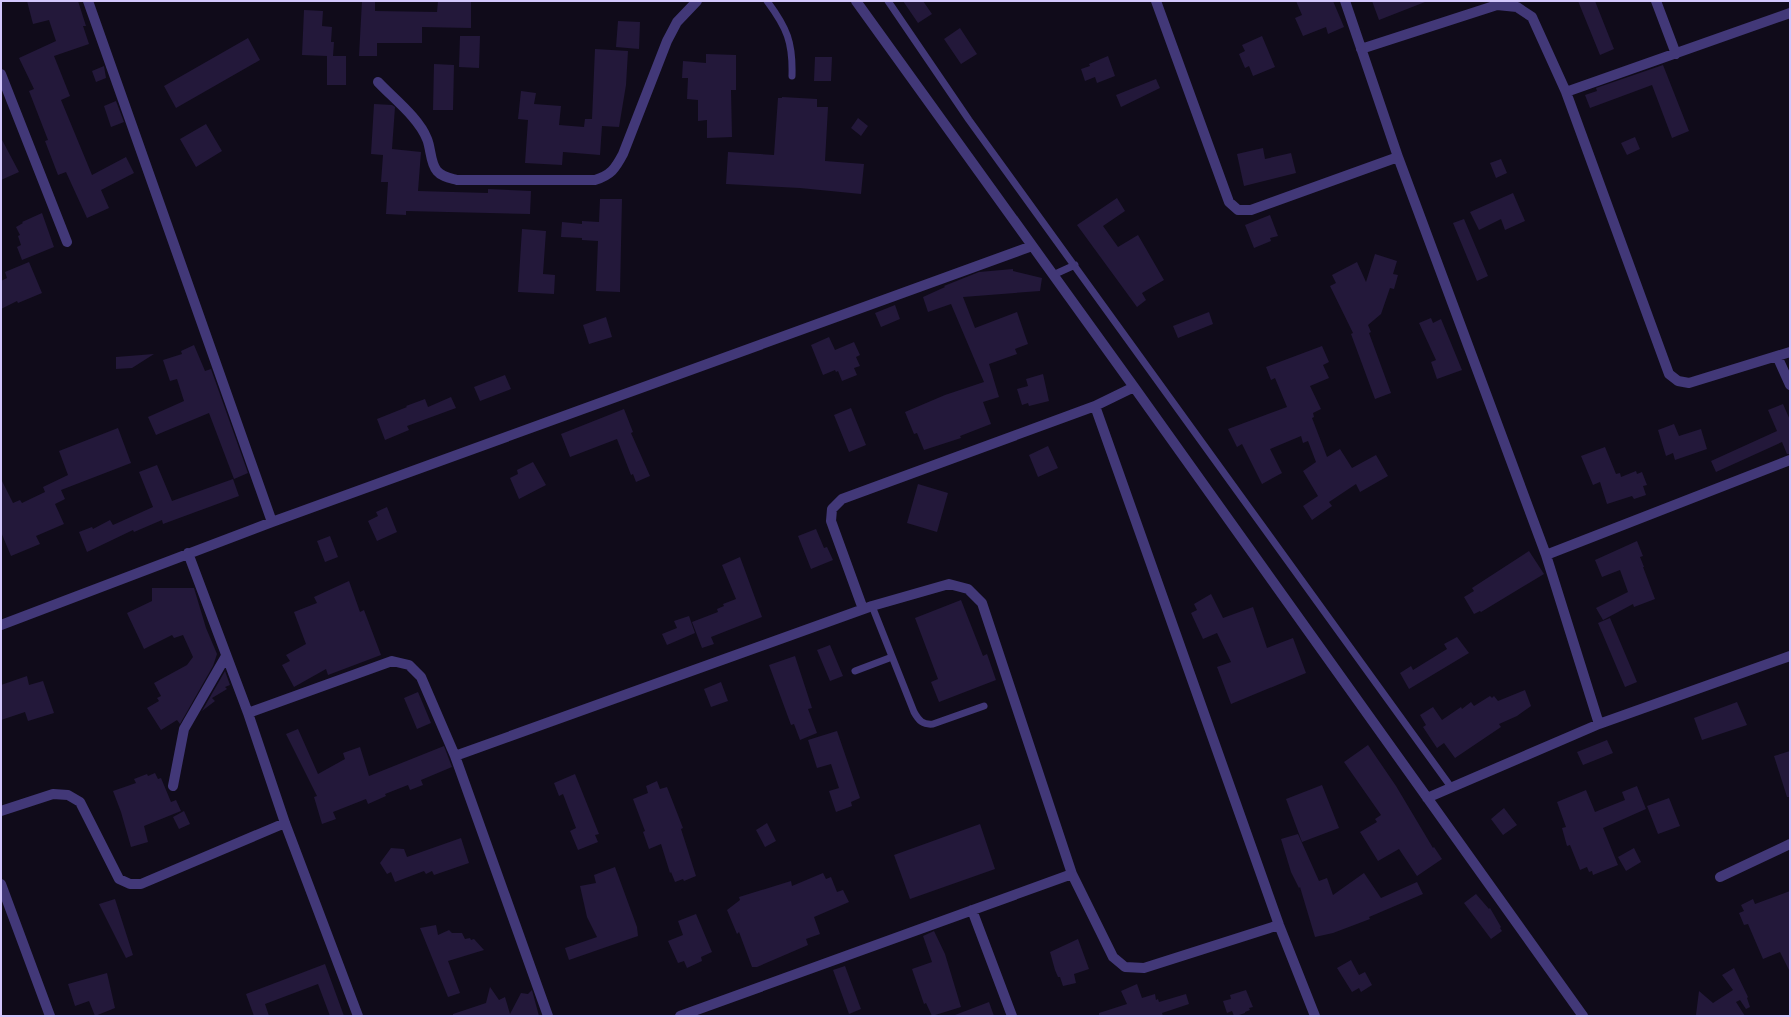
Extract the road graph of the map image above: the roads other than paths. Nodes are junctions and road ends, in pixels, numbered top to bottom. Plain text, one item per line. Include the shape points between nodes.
1 (88, 1) edge
2 (697, 1) edge
3 (767, 1) edge
4 (856, 1) edge
5 (888, 1) edge
6 (1156, 1) edge
7 (1345, 1) edge
8 (1656, 1) edge
9 (1790, 13) edge
10 (1361, 49) junction
11 (1676, 54) junction
12 (1, 74) edge
13 (792, 76) dead end
14 (378, 82) dead end
15 (1566, 92) junction
16 (1398, 157) junction
17 (68, 242) dead end
18 (1032, 246) junction
19 (1075, 265) junction
20 (1053, 275) junction
21 (1790, 352) edge
22 (1777, 356) junction
23 (1790, 385) edge
24 (1134, 387) junction
25 (1095, 406) junction
26 (1790, 460) edge
27 (272, 522) junction
28 (188, 553) junction
29 (1546, 555) junction
30 (868, 608) junction
31 (1, 625) edge
32 (226, 656) junction
33 (1790, 656) edge
34 (892, 657) junction
35 (855, 671) dead end
36 (984, 706) dead end
37 (248, 713) junction
38 (1599, 724) junction
39 (454, 756) junction
40 (173, 786) dead end
41 (1451, 787) junction
42 (1427, 798) junction
43 (1, 811) edge
44 (285, 823) junction
45 (1790, 844) edge
46 (1072, 874) junction
47 (1720, 876) dead end
48 (1, 884) edge
49 (972, 910) junction
50 (1279, 925) junction
51 (50, 1016) edge
52 (358, 1016) edge
53 (548, 1016) edge
54 (680, 1016) edge
55 (1012, 1016) edge
56 (1315, 1016) edge
57 (1583, 1016) edge

1 - 27 street
2 - 14 street via 678,22 667,41 617,165 609,176 595,180 457,180 446,177 437,171 420,126
3 - 13 lane via 789,38
4 - 18 street
5 - 19 lane via 969,120
6 - 16 street via 1229,202 1238,210 1251,210
7 - 10 street
8 - 11 street
9 - 11 street
10 - 15 street via 1497,5 1517,7 1532,17
10 - 16 street
11 - 15 street
12 - 17 street
15 - 22 street via 1669,374 1678,381 1690,383
16 - 29 street
18 - 20 street
18 - 27 street
19 - 20 lane
19 - 41 lane
20 - 24 street
21 - 22 street
22 - 23 street
24 - 25 street
24 - 42 street
25 - 30 street via 842,499 832,509 832,521
25 - 50 street
26 - 29 street
27 - 28 street
28 - 31 street
28 - 32 street
29 - 38 street
30 - 34 lane
30 - 39 street
30 - 46 street via 949,584 968,589 982,603
32 - 37 street
32 - 40 street via 184,729
33 - 38 street
34 - 35 lane
34 - 36 lane via 920,722 926,725 933,724
37 - 39 street via 392,661 408,665 421,677
37 - 44 street
38 - 41 street
39 - 53 street
41 - 42 street
42 - 57 street
43 - 44 street via 53,794 68,795 80,802 119,880 130,884 141,884
44 - 52 street
45 - 47 street
46 - 49 street
46 - 50 street via 1113,957 1125,967 1144,968
48 - 51 street
49 - 54 street
49 - 55 street
50 - 56 street

